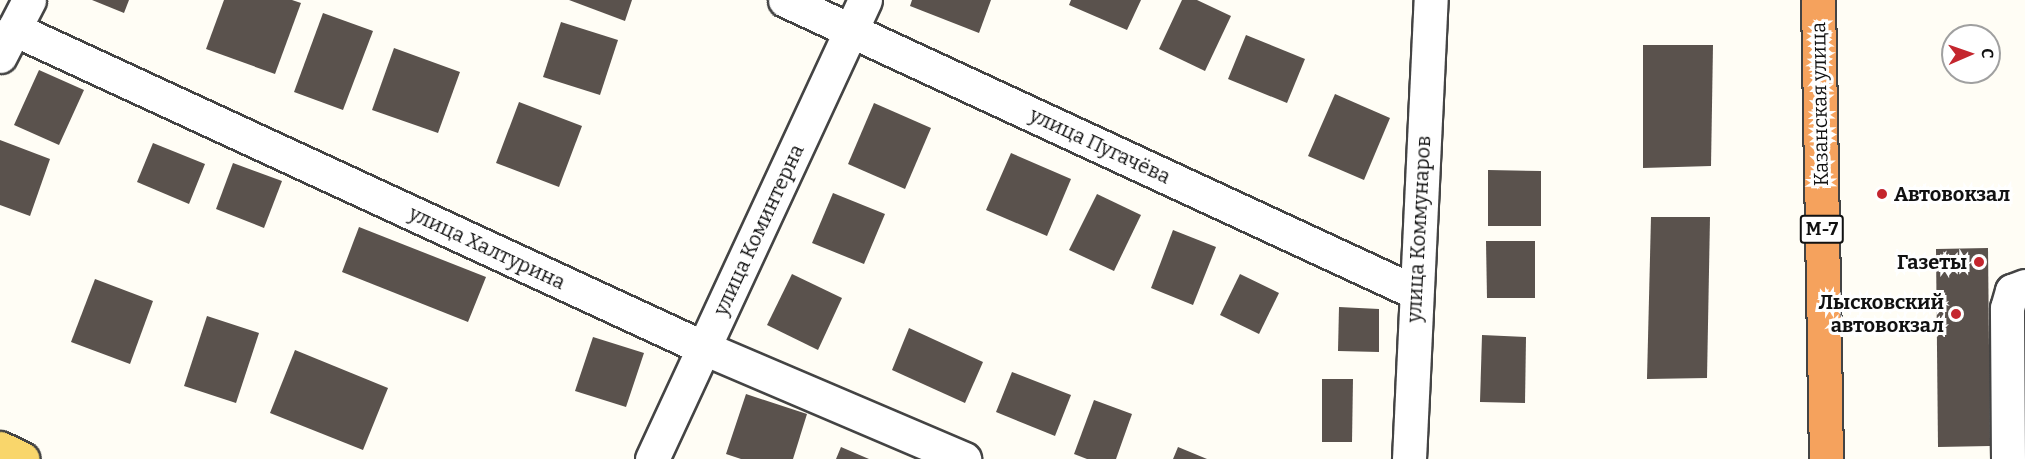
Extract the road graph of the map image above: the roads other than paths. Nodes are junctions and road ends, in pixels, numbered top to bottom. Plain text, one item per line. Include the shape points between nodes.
1 (29, 0) edge
2 (785, 0) edge
3 (865, 0) edge
4 (1431, 0) edge
5 (1818, 0) edge
6 (852, 31) junction
7 (7, 43) edge
8 (2025, 286) edge
9 (1415, 292) junction
10 (704, 348) junction
11 (0, 448) edge
12 (24, 459) edge
13 (652, 459) edge
14 (964, 459) edge
15 (1409, 459) edge
16 (1826, 459) edge
17 (2008, 459) edge

1 - 7 street
2 - 6 street, улица Пугачёва
3 - 6 street, улица Коминтерна
4 - 9 street, улица Коммунаров
5 - 16 highway, Казанская улица / М-7
6 - 9 street, улица Пугачёва
6 - 10 street, улица Коминтерна
7 - 10 street, улица Халтурина
8 - 17 street via 2012,291 2007,308
9 - 15 street, улица Коммунаров
10 - 13 street, улица Коминтерна
10 - 14 street, улица Халтурина
11 - 12 main road

